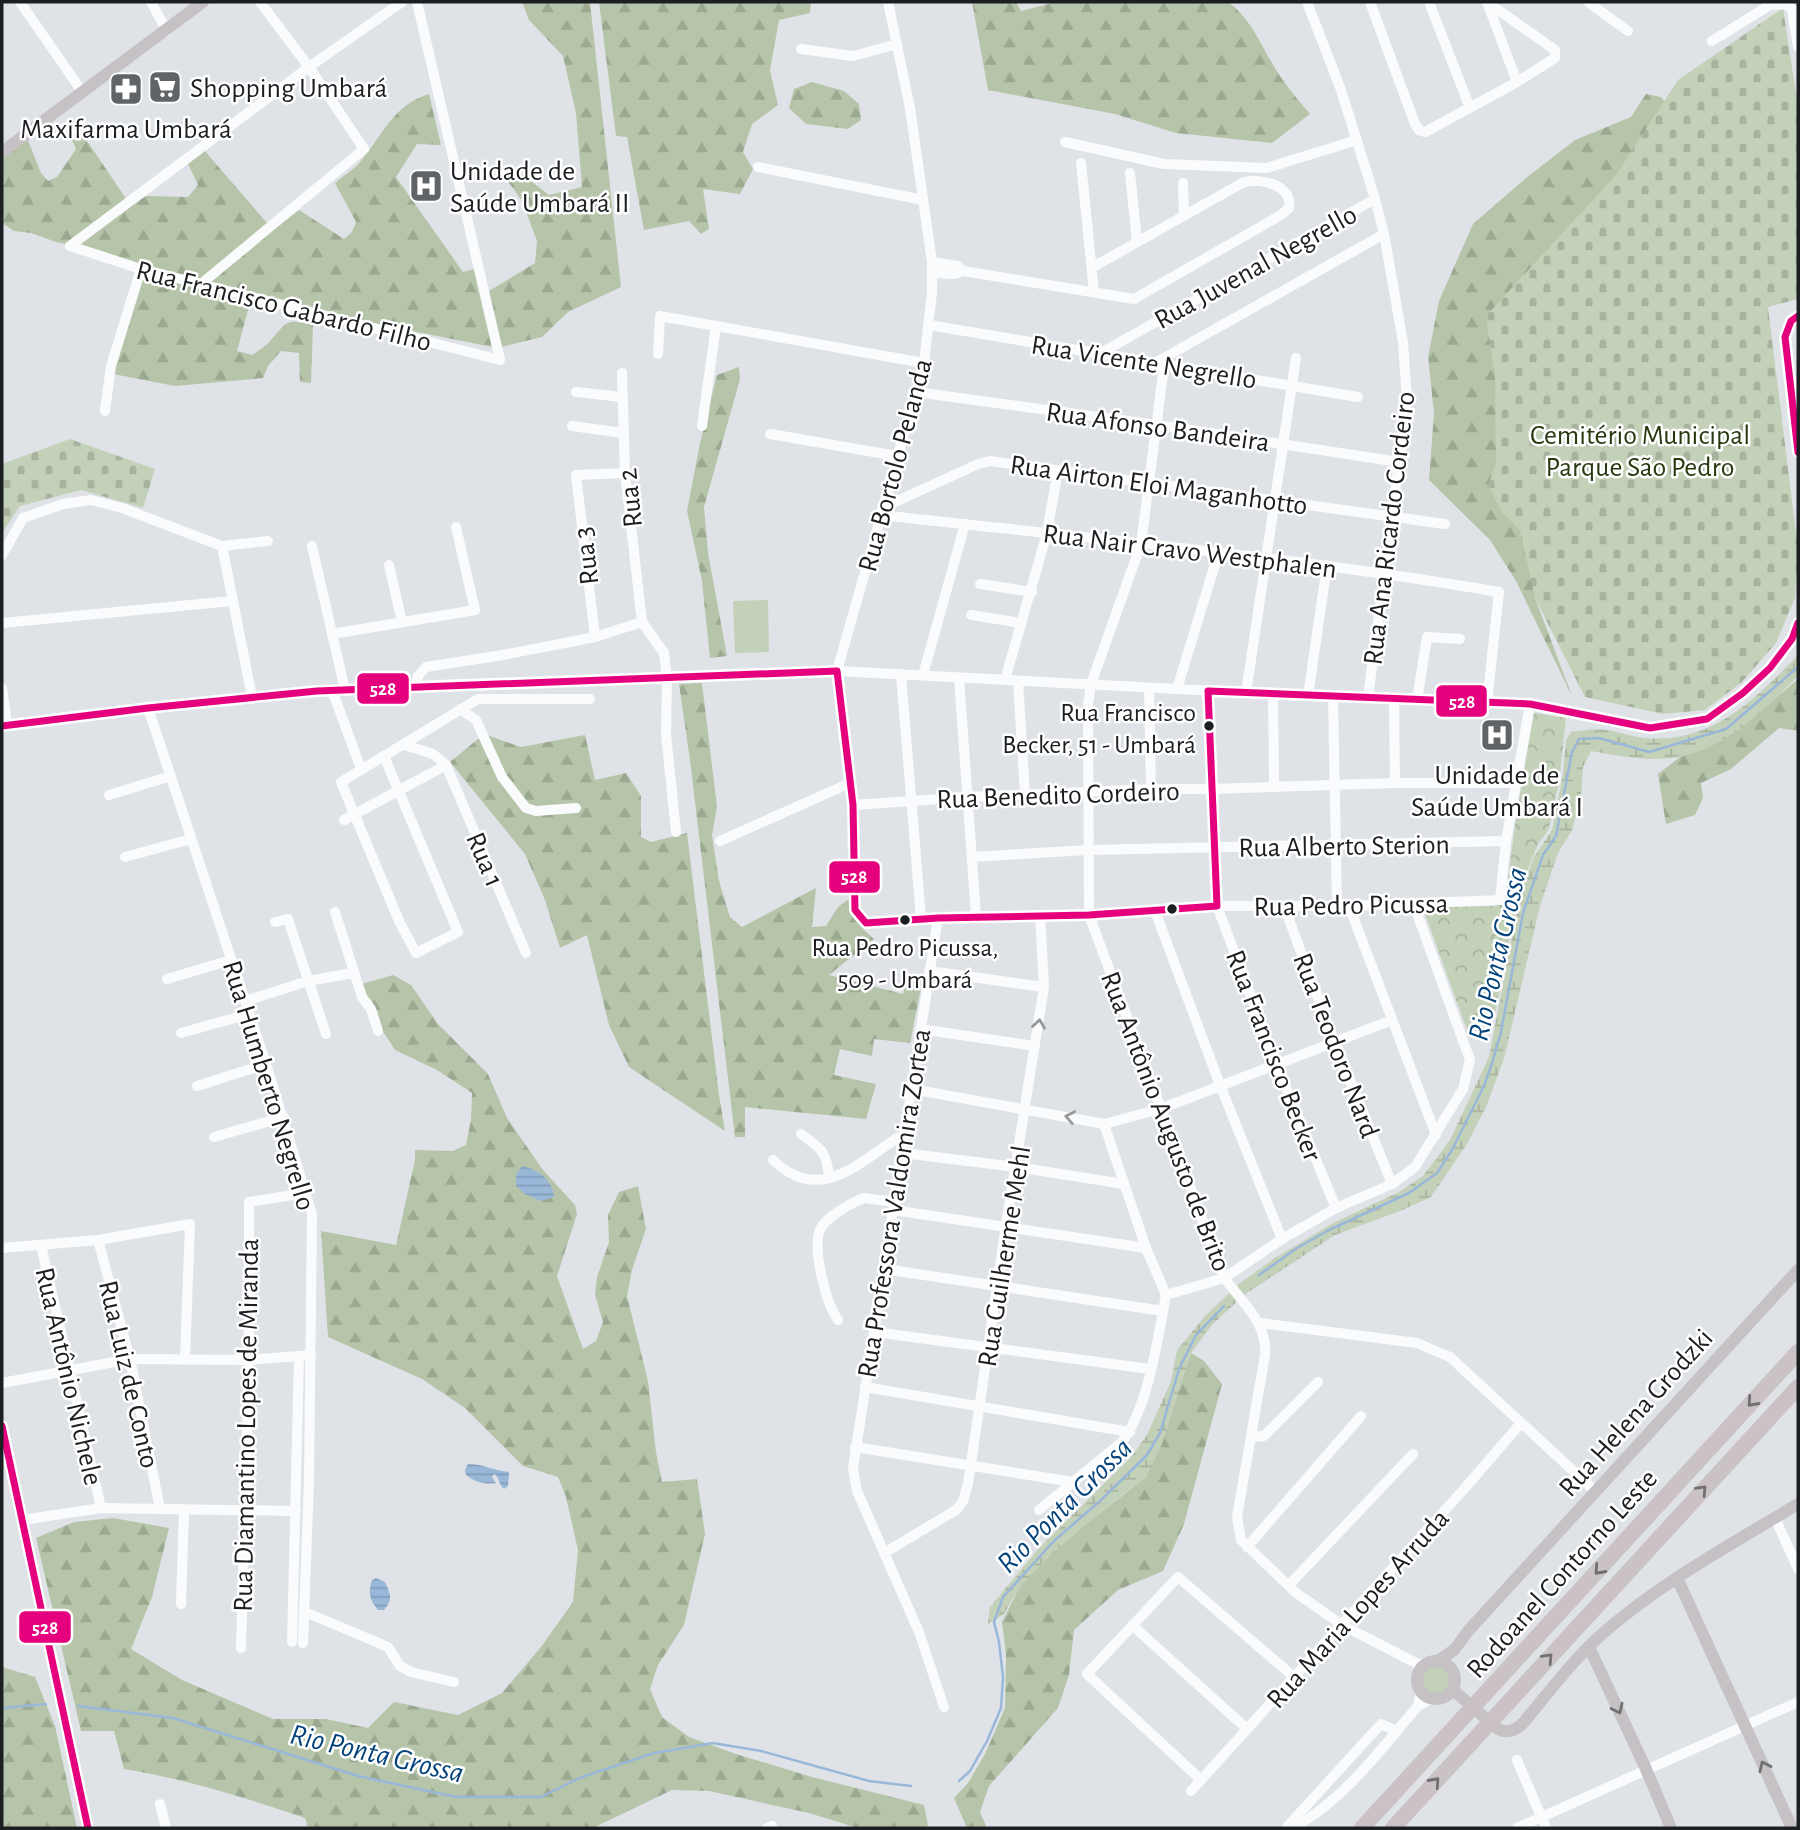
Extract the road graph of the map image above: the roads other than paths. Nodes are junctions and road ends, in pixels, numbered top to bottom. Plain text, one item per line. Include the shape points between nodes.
1 (20, 2) edge
2 (150, 2) edge
3 (202, 2) edge
4 (260, 2) edge
5 (402, 2) edge
6 (417, 2) edge
7 (888, 2) edge
8 (1307, 2) edge
9 (1370, 2) edge
10 (1429, 2) edge
11 (1487, 2) edge
12 (1588, 2) edge
13 (1769, 3) edge
14 (167, 31) junction
15 (1628, 31) dead end
16 (1712, 41) dead end
17 (897, 44) junction
18 (1798, 47) edge
19 (801, 49) dead end
20 (309, 67) junction
21 (1517, 82) junction
22 (83, 93) junction
23 (1470, 108) junction
24 (1357, 140) junction
25 (1065, 142) dead end
26 (2, 152) edge
27 (1081, 163) dead end
28 (758, 167) dead end
29 (1130, 173) dead end
30 (1183, 183) dead end
31 (1375, 199) junction
32 (923, 200) junction
33 (1184, 216) junction
34 (1384, 234) junction
35 (1137, 242) junction
36 (1093, 267) junction
37 (932, 268) junction
38 (141, 270) junction
39 (201, 284) junction
40 (1094, 292) junction
41 (1795, 319) edge
42 (929, 325) junction
43 (716, 326) junction
44 (1098, 354) junction
45 (658, 355) dead end
46 (1297, 358) dead end
47 (924, 363) junction
48 (1158, 365) junction
49 (622, 373) dead end
50 (1293, 385) junction
51 (576, 391) dead end
52 (916, 392) junction
53 (622, 397) junction
54 (1358, 397) dead end
55 (105, 411) dead end
56 (1157, 425) junction
57 (572, 426) dead end
58 (702, 426) dead end
59 (623, 433) junction
60 (770, 434) dead end
61 (1284, 444) junction
62 (1798, 452) edge
63 (897, 456) junction
64 (1399, 462) junction
65 (1058, 470) junction
66 (625, 473) junction
67 (1149, 482) junction
68 (1275, 500) junction
69 (881, 511) junction
70 (1392, 515) junction
71 (965, 524) junction
72 (1445, 524) dead end
73 (456, 527) dead end
74 (1047, 533) junction
75 (268, 541) dead end
76 (1141, 544) junction
77 (222, 546) junction
78 (312, 546) dead end
79 (1219, 551) junction
80 (2, 555) edge
81 (1267, 557) junction
82 (389, 565) dead end
83 (1327, 565) junction
84 (1384, 572) junction
85 (980, 584) dead end
86 (1032, 592) junction
87 (232, 601) junction
88 (971, 615) dead end
89 (402, 622) junction
90 (642, 622) junction
91 (1021, 623) junction
92 (1798, 623) edge
93 (2, 624) edge
94 (332, 634) junction
95 (595, 637) junction
96 (1460, 639) dead end
97 (837, 671) junction
98 (901, 674) junction
99 (923, 676) junction
100 (959, 678) junction
101 (1005, 680) junction
102 (1018, 681) junction
103 (1091, 684) junction
104 (416, 686) junction
105 (2, 688) edge
106 (1149, 688) junction
107 (1177, 689) junction
108 (332, 690) junction
109 (345, 690) junction
110 (1208, 691) junction
111 (1246, 693) junction
112 (1273, 694) junction
113 (1308, 696) junction
114 (1334, 696) junction
115 (252, 697) junction
116 (1368, 697) junction
117 (590, 699) dead end
118 (1394, 699) junction
119 (1417, 700) junction
120 (1487, 703) junction
121 (1530, 704) junction
122 (148, 708) junction
123 (460, 709) junction
124 (4, 725) edge
125 (405, 745) junction
126 (384, 756) junction
127 (446, 765) junction
128 (361, 769) junction
129 (171, 776) junction
130 (850, 783) junction
131 (1395, 783) junction
132 (1516, 783) junction
133 (1335, 784) junction
134 (1274, 786) junction
135 (1151, 789) junction
136 (1212, 789) junction
137 (398, 790) junction
138 (1087, 792) junction
139 (109, 795) dead end
140 (1025, 795) junction
141 (969, 797) junction
142 (910, 800) junction
143 (853, 805) junction
144 (576, 808) dead end
145 (355, 814) junction
146 (344, 820) dead end
147 (676, 832) dead end
148 (191, 839) junction
149 (720, 841) dead end
150 (1506, 841) junction
151 (1336, 845) junction
152 (1216, 848) junction
153 (1088, 850) junction
154 (125, 857) dead end
155 (972, 857) junction
156 (1414, 905) junction
157 (1217, 906) junction
158 (1284, 906) junction
159 (1336, 906) junction
160 (1349, 906) junction
161 (1155, 911) junction
162 (335, 912) dead end
163 (1040, 915) junction
164 (1089, 915) junction
165 (976, 916) junction
166 (938, 918) junction
167 (921, 919) junction
168 (275, 922) dead end
169 (866, 923) joint
170 (526, 953) dead end
171 (231, 960) junction
172 (929, 971) junction
173 (353, 973) junction
174 (167, 979) dead end
175 (309, 981) junction
176 (1044, 987) junction
177 (245, 1001) junction
178 (249, 1014) junction
179 (1391, 1020) junction
180 (920, 1029) junction
181 (378, 1031) dead end
182 (181, 1033) dead end
183 (326, 1034) dead end
184 (1334, 1041) junction
185 (1035, 1046) junction
186 (1276, 1063) junction
187 (266, 1064) junction
188 (1220, 1085) junction
189 (197, 1086) dead end
190 (912, 1089) junction
191 (1026, 1109) junction
192 (1160, 1109) junction
193 (284, 1117) junction
194 (1104, 1124) junction
195 (801, 1134) dead end
196 (905, 1135) junction
197 (1436, 1135) junction
198 (214, 1137) dead end
199 (903, 1153) junction
200 (773, 1160) dead end
201 (1016, 1167) junction
202 (829, 1178) junction
203 (1124, 1184) junction
204 (1392, 1184) junction
205 (305, 1193) junction
206 (893, 1206) junction
207 (1336, 1208) junction
208 (1006, 1225) junction
209 (98, 1240) junction
210 (1282, 1240) junction
211 (41, 1245) junction
212 (2, 1248) edge
213 (1146, 1248) junction
214 (884, 1269) junction
215 (1798, 1270) edge
216 (1224, 1278) junction
217 (996, 1288) junction
218 (1167, 1295) junction
219 (1163, 1311) junction
220 (838, 1320) dead end
221 (1259, 1323) junction
222 (874, 1332) junction
223 (988, 1349) junction
224 (1798, 1352) edge
225 (305, 1355) junction
226 (130, 1359) junction
227 (185, 1359) junction
228 (249, 1360) junction
229 (1150, 1369) junction
230 (68, 1372) junction
231 (1318, 1382) dead end
232 (2, 1383) edge
233 (865, 1387) junction
234 (1798, 1387) edge
235 (979, 1406) junction
236 (1361, 1416) dead end
237 (1521, 1423) junction
238 (2, 1426) edge
239 (1130, 1432) junction
240 (1252, 1437) junction
241 (855, 1447) junction
242 (1413, 1454) dead end
243 (970, 1467) junction
244 (1073, 1482) junction
245 (1595, 1491) junction
246 (1798, 1504) edge
247 (100, 1508) junction
248 (160, 1509) junction
249 (184, 1509) junction
250 (243, 1509) junction
251 (1039, 1510) dead end
252 (296, 1511) junction
253 (1775, 1518) junction
254 (22, 1520) junction
255 (1247, 1546) junction
256 (884, 1553) junction
257 (1798, 1569) edge
258 (1677, 1578) junction
259 (1289, 1585) junction
260 (1508, 1587) junction
261 (181, 1604) dead end
262 (305, 1612) junction
263 (1132, 1625) junction
264 (1342, 1625) junction
265 (1588, 1647) junction
266 (241, 1648) dead end
267 (1425, 1665) junction
268 (1452, 1670) junction
269 (1294, 1677) junction
270 (454, 1682) dead end
271 (1453, 1690) junction
272 (1426, 1695) junction
273 (1798, 1702) edge
274 (944, 1707) dead end
275 (1745, 1726) junction
276 (1247, 1729) junction
277 (1397, 1731) junction
278 (1517, 1760) dead end
279 (1646, 1769) junction
280 (1201, 1780) junction
281 (1191, 1791) dead end
282 (160, 1804) dead end
283 (1544, 1823) edge
284 (88, 1828) edge
285 (166, 1828) edge
286 (1286, 1828) edge
287 (1293, 1828) edge
288 (1362, 1828) edge
289 (1393, 1828) edge
290 (1517, 1828) edge
291 (1671, 1828) edge
292 (1793, 1828) edge

1 - 22 street
2 - 14 street
3 - 14 main road
4 - 20 street
5 - 20 street
6 - 39 street, Rua Francisco Gabardo Filho via 500,360
7 - 17 street, Rua Bortolo Pelanda
8 - 24 street, Rua Ana Ricardo Cordeiro
9 - 23 street via 1418,129 1431,130
10 - 23 street
11 - 21 street
11 - 21 street via 1556,52 1552,62
12 - 15 street
13 - 16 street
13 - 18 street via 1792,9
14 - 22 main road
17 - 19 street via 853,56
17 - 32 street, Rua Bortolo Pelanda
20 - 38 street, Rua Francisco Gabardo Filho via 70,246
20 - 39 street via 364,149
21 - 23 street
22 - 26 main road
24 - 25 street via 1266,168 1164,164
24 - 31 street, Rua Ana Ricardo Cordeiro
27 - 36 street
28 - 32 street
29 - 35 street
30 - 33 street
31 - 34 street, Rua Ana Ricardo Cordeiro
31 - 44 street, Rua Juvenal Negrello
32 - 37 street, Rua Bortolo Pelanda
33 - 35 street
33 - 40 street via 1251,181 1282,188 1290,201 1282,215 1134,299
34 - 48 street, Rua Juvenal Negrello
34 - 64 street, Rua Ana Ricardo Cordeiro via 1403,342 1406,401
35 - 36 street
36 - 40 street
37 - 40 street
37 - 42 street, Rua Bortolo Pelanda
38 - 39 street, Rua Francisco Gabardo Filho
38 - 55 street via 111,366
41 - 62 street via 1785,337
42 - 44 street, Rua Vicente Negrello
42 - 47 street, Rua Bortolo Pelanda
43 - 45 street via 660,316
43 - 47 street
43 - 58 street
44 - 48 street, Rua Vicente Negrello
46 - 50 street
47 - 52 street, Rua Bortolo Pelanda
48 - 50 street, Rua Vicente Negrello
48 - 56 street, Rua Antônio Augusto de Brito
49 - 53 street, Rua 2
50 - 54 street, Rua Vicente Negrello
50 - 61 street
51 - 53 street
52 - 56 street, Rua Afonso Bandeira
52 - 63 street, Rua Bortolo Pelanda
53 - 59 street, Rua 2
56 - 61 street, Rua Afonso Bandeira
56 - 67 street, Rua Antônio Augusto de Brito
57 - 59 street
59 - 66 street, Rua 2
60 - 63 street
61 - 64 street, Rua Afonso Bandeira
61 - 68 street
63 - 69 street, Rua Bortolo Pelanda
64 - 70 street, Rua Ana Ricardo Cordeiro
65 - 67 street, Rua Airton Eloi Maganhotto
65 - 69 street, Rua Airton Eloi Maganhotto via 990,461
65 - 74 street
66 - 90 street, Rua 2
66 - 95 street, Rua 3 via 576,475
67 - 68 street, Rua Airton Eloi Maganhotto
67 - 76 street, Rua Antônio Augusto de Brito
68 - 70 street, Rua Airton Eloi Maganhotto
68 - 81 street
69 - 71 street, Rua Nair Cravo Westphalen
69 - 97 street, Rua Bortolo Pelanda
70 - 72 street, Rua Airton Eloi Maganhotto
70 - 84 street, Rua Ana Ricardo Cordeiro
71 - 74 street, Rua Nair Cravo Westphalen
71 - 99 street
73 - 89 street via 475,610
74 - 76 street, Rua Nair Cravo Westphalen
74 - 86 street
75 - 77 street
76 - 79 street, Rua Nair Cravo Westphalen
76 - 103 street, Rua Antônio Augusto de Brito
77 - 80 street via 91,500 23,518
77 - 87 street
78 - 94 street
79 - 81 street, Rua Nair Cravo Westphalen
79 - 107 street
81 - 83 street, Rua Nair Cravo Westphalen
81 - 111 street
82 - 89 street
83 - 84 street, Rua Nair Cravo Westphalen
83 - 113 street
84 - 116 street, Rua Ana Ricardo Cordeiro
84 - 120 street, Rua Nair Cravo Westphalen via 1499,592
85 - 86 street
86 - 91 street
87 - 93 street
87 - 115 street
88 - 91 street
89 - 94 street
90 - 95 street
90 - 147 street via 663,653
91 - 101 street
92 - 121 street via 1770,668 1707,719 1650,728
94 - 109 street
95 - 104 street via 426,667
96 - 119 street via 1427,637
97 - 98 street
97 - 104 street
97 - 130 street, Rua Bortolo Pelanda
98 - 99 street
98 - 142 street
99 - 100 street
100 - 101 street
100 - 141 street
101 - 102 street
102 - 103 street
102 - 140 street
103 - 106 street
103 - 138 street, Rua Antônio Augusto de Brito
104 - 109 street
105 - 124 street
106 - 107 street
106 - 135 street
107 - 110 street
108 - 109 street
108 - 115 street
108 - 128 street
110 - 111 street
110 - 136 street, Rua Francisco Becker
111 - 112 street
112 - 113 street
112 - 134 street
113 - 114 street
114 - 116 street
114 - 133 street
115 - 122 street
116 - 118 street
117 - 123 street via 478,699
118 - 119 street
118 - 131 street
119 - 120 street
120 - 121 street
121 - 132 street
122 - 124 street
122 - 129 street, Rua Humberto Negrello
123 - 125 street
123 - 144 street via 476,720 502,777 526,808
125 - 126 street
125 - 127 street via 433,754
126 - 128 street
126 - 137 street
127 - 137 street
127 - 170 street, Rua 1
128 - 145 street via 341,782
129 - 139 street
129 - 148 street, Rua Humberto Negrello
130 - 143 street, Rua Bortolo Pelanda
130 - 149 street
131 - 132 street, Rua Benedito Cordeiro
131 - 133 street, Rua Benedito Cordeiro
132 - 150 street
133 - 134 street, Rua Benedito Cordeiro
133 - 151 street
134 - 136 street, Rua Benedito Cordeiro
135 - 136 street, Rua Benedito Cordeiro
135 - 138 street, Rua Benedito Cordeiro
136 - 152 street, Rua Francisco Becker
137 - 145 street
137 - 145 street via 458,932 416,953 398,921
138 - 140 street, Rua Benedito Cordeiro
138 - 153 street, Rua Antônio Augusto de Brito
140 - 141 street, Rua Benedito Cordeiro
141 - 142 street, Rua Benedito Cordeiro
141 - 155 street
142 - 143 street, Rua Benedito Cordeiro
142 - 167 street
143 - 169 street, Rua Bortolo Pelanda via 855,910
145 - 146 street
148 - 154 street
148 - 171 street, Rua Humberto Negrello
150 - 151 street, Rua Alberto Sterion
150 - 156 street, Rua Pedro Picussa via 1500,900
151 - 152 street, Rua Alberto Sterion
151 - 159 street
152 - 153 street, Rua Alberto Sterion
152 - 157 street, Rua Francisco Becker
153 - 155 street, Rua Alberto Sterion
153 - 164 street, Rua Antônio Augusto de Brito
155 - 165 street
156 - 160 street, Rua Pedro Picussa
156 - 197 street via 1470,1060 1463,1089
157 - 158 street, Rua Pedro Picussa
157 - 161 street, Rua Pedro Picussa
157 - 186 street, Rua Francisco Becker
158 - 159 street, Rua Pedro Picussa
158 - 184 street, Rua Teodoro Nard
159 - 160 street, Rua Pedro Picussa
160 - 179 street
161 - 164 street, Rua Pedro Picussa
161 - 188 street
162 - 173 street
163 - 164 street, Rua Pedro Picussa
163 - 165 street, Rua Pedro Picussa
163 - 176 street, Rua Guilherme Mehl
164 - 192 street, Rua Antônio Augusto de Brito
165 - 166 street, Rua Pedro Picussa
166 - 167 street, Rua Pedro Picussa
166 - 172 street, Rua Professora Valdomira Zortea
167 - 169 street, Rua Pedro Picussa
168 - 175 street via 288,919
171 - 174 street
171 - 177 street, Rua Humberto Negrello
172 - 176 street
172 - 180 street, Rua Professora Valdomira Zortea
173 - 175 street
173 - 181 street
175 - 177 street
175 - 183 street
185 -> 176 street, Rua Guilherme Mehl
177 - 178 street, Rua Humberto Negrello
178 - 182 street
178 - 187 street, Rua Humberto Negrello
179 - 184 street
179 - 197 street
180 - 185 street
180 - 190 street, Rua Professora Valdomira Zortea
184 - 186 street
184 - 204 street, Rua Teodoro Nard
185 - 191 street, Rua Guilherme Mehl
186 - 188 street
186 - 207 street, Rua Francisco Becker
187 - 189 street
187 - 193 street, Rua Humberto Negrello
188 - 192 street
188 - 210 street
190 - 191 street
190 - 196 street, Rua Professora Valdomira Zortea
194 -> 191 street
191 - 201 street, Rua Guilherme Mehl
192 - 194 street
192 - 216 street, Rua Antônio Augusto de Brito
193 - 198 street
193 - 205 street, Rua Humberto Negrello
194 - 203 street
195 - 202 street via 822,1149
196 - 199 street, Rua Professora Valdomira Zortea
196 - 202 street via 846,1174
197 - 204 street via 1415,1167
199 - 201 street
199 - 206 street, Rua Professora Valdomira Zortea
200 - 202 street via 795,1175
201 - 203 street
201 - 208 street, Rua Guilherme Mehl
203 - 213 street
204 - 207 street
205 - 225 street, Rua Humberto Negrello via 312,1213
205 - 228 street, Rua Diamantino Lopes de Miranda via 249,1202
206 - 208 street
206 - 214 street, Rua Professora Valdomira Zortea
206 - 220 street via 864,1198 820,1229 821,1278
207 - 210 street
208 - 213 street
208 - 217 street, Rua Guilherme Mehl
209 - 211 street
209 - 226 street, Rua Luiz de Conto
209 - 227 street via 190,1224
210 - 216 street
211 - 212 street
211 - 230 street, Rua Antônio Nichele
213 - 218 street
214 - 217 street
214 - 222 street, Rua Professora Valdomira Zortea
215 - 245 main road, Rua Helena Grodzki
216 - 218 street
216 - 221 street, Rua Antônio Augusto de Brito
217 - 219 street
217 - 223 street, Rua Guilherme Mehl
218 - 219 street
219 - 229 street
221 - 237 street via 1433,1348 1450,1357
221 - 240 street, Rua Antônio Augusto de Brito via 1266,1342
222 - 223 street
222 - 233 street, Rua Professora Valdomira Zortea
223 - 229 street
223 - 235 street, Rua Guilherme Mehl
224 -> 288 highway, Rodoanel Contorno Leste
225 - 228 street
225 - 252 street, Rua Humberto Negrello
225 - 262 street, Rua Humberto Negrello
226 - 227 street
226 - 230 street
226 - 248 street, Rua Luiz de Conto
227 - 228 street
228 - 250 street, Rua Diamantino Lopes de Miranda
229 - 239 street
230 - 232 street
230 - 247 street, Rua Antônio Nichele
231 - 240 street via 1264,1436
233 - 235 street
233 - 241 street, Rua Professora Valdomira Zortea
289 -> 234 highway, Rodoanel Contorno Leste
235 - 239 street
235 - 243 street, Rua Guilherme Mehl
236 - 255 street
237 - 245 street
237 - 264 street, Rua Maria Lopes Arruda
238 - 254 main road
239 - 244 street
240 - 255 street, Rua Antônio Augusto de Brito via 1237,1517 1238,1531
241 - 243 street
241 - 256 street, Rua Professora Valdomira Zortea via 857,1491
242 - 259 street
243 - 244 street
243 - 256 street, Rua Guilherme Mehl via 961,1506
244 - 251 street
245 - 260 main road, Rua Helena Grodzki
246 - 253 main road
247 - 248 street
247 - 254 street
248 - 249 street
249 - 250 street
249 - 261 street
250 - 252 street
250 - 266 street, Rua Diamantino Lopes de Miranda
252 - 262 street, Rua Humberto Negrello via 298,1642
253 - 257 street
253 - 258 main road
254 - 284 main road
255 - 259 street
256 - 274 street, Rua Professora Valdomira Zortea via 919,1632
258 - 265 main road
258 - 275 main road
259 - 264 street
260 - 267 main road, Rua Helena Grodzki via 1454,1650
260 - 268 main road, Rua Helena Grodzki
262 - 270 street via 388,1647 411,1672
263 - 269 street via 1178,1577
263 - 276 street
263 - 280 street via 1087,1674
264 - 267 street
264 - 269 street, Rua Maria Lopes Arruda
265 - 271 main road via 1514,1731 1498,1729
265 -> 279 main road
267 - 268 main road
267 - 272 main road via 1418,1681
268 - 271 main road
269 - 276 street, Rua Maria Lopes Arruda
271 - 272 main road via 1442,1698
272 - 277 street
273 - 275 street
275 - 279 street
292 -> 275 main road
276 - 280 street, Rua Maria Lopes Arruda
277 - 286 street via 1381,1724
277 - 287 street via 1337,1798
278 - 283 street
279 - 283 street
279 - 291 main road
280 - 281 street, Rua Maria Lopes Arruda
282 - 285 street
283 - 290 street

